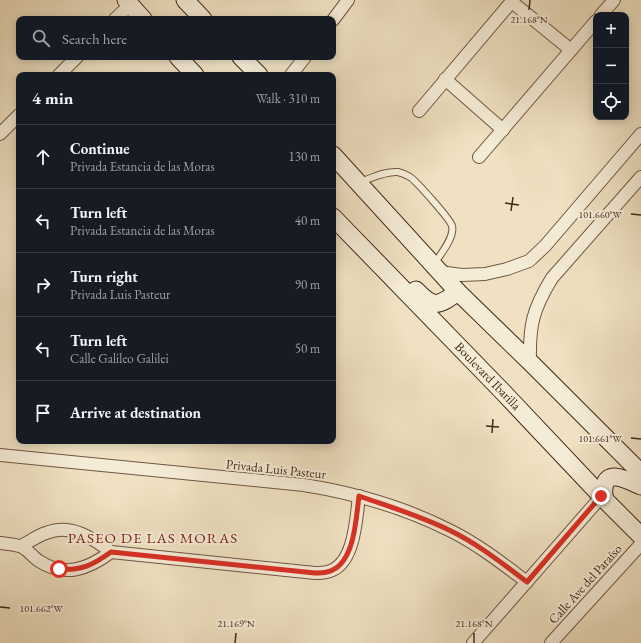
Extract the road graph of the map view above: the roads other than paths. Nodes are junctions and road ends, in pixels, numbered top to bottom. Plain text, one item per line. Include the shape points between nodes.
1 (184, 0) edge
2 (614, 0) edge
3 (346, 1) edge
4 (512, 1) edge
5 (128, 2) edge
6 (604, 12) edge
7 (117, 16) edge
8 (140, 16) edge
9 (200, 16) edge
10 (336, 16) edge
11 (593, 24) edge
12 (571, 50) junction
13 (74, 60) edge
14 (181, 60) edge
15 (244, 60) edge
16 (303, 60) edge
17 (62, 72) edge
18 (192, 72) edge
19 (255, 72) edge
20 (293, 72) edge
21 (445, 79) junction
22 (419, 111) dead end
23 (16, 118) edge
24 (503, 130) junction
25 (0, 134) edge
26 (641, 134) edge
27 (479, 157) dead end
28 (336, 159) edge
29 (641, 177) edge
30 (358, 183) junction
31 (336, 220) edge
32 (361, 244) junction
33 (436, 269) junction
34 (458, 292) junction
35 (530, 362) junction
36 (0, 455) edge
37 (641, 473) edge
38 (641, 486) edge
39 (359, 496) junction
40 (603, 498) junction
41 (641, 536) edge
42 (0, 543) edge
43 (641, 544) edge
44 (21, 546) junction
45 (111, 552) junction
46 (527, 582) junction
47 (473, 643) edge
48 (551, 643) edge

1 - 9 main road
2 - 6 street
3 - 10 street
4 - 12 street
4 - 21 street
5 - 7 street
5 - 8 main road
11 - 12 street
12 - 24 street
13 - 17 street
14 - 18 main road
15 - 19 main road
16 - 20 street
21 - 22 street
21 - 24 street
23 - 25 street
24 - 27 street
26 - 33 street via 545,246 529,261 485,274 462,275
28 - 30 main road
29 - 35 street via 552,278 533,318
30 - 33 main road
30 - 33 lane via 389,172 400,172 410,177 448,218 452,226 452,235
31 - 32 main road, Boulevard Ibarilla
32 - 34 main road via 384,257 424,299 430,302 442,303
32 - 40 main road, Boulevard Ibarilla
33 - 34 main road
34 - 35 main road
35 - 37 main road
36 - 39 street, Privada Luis Pasteur via 304,485
38 - 40 main road via 619,477 611,478 606,481
39 - 45 street via 352,545 340,566 328,572 315,573
39 - 46 street, Privada Luis Pasteur via 416,515 452,531
40 - 41 main road, Boulevard Ibarilla
40 - 46 street
42 - 44 street
43 - 48 street, Calle Ave del Paraíso
44 - 45 street via 47,532 66,530 80,533
44 - 45 street via 40,562 64,570 90,566
46 - 47 street

